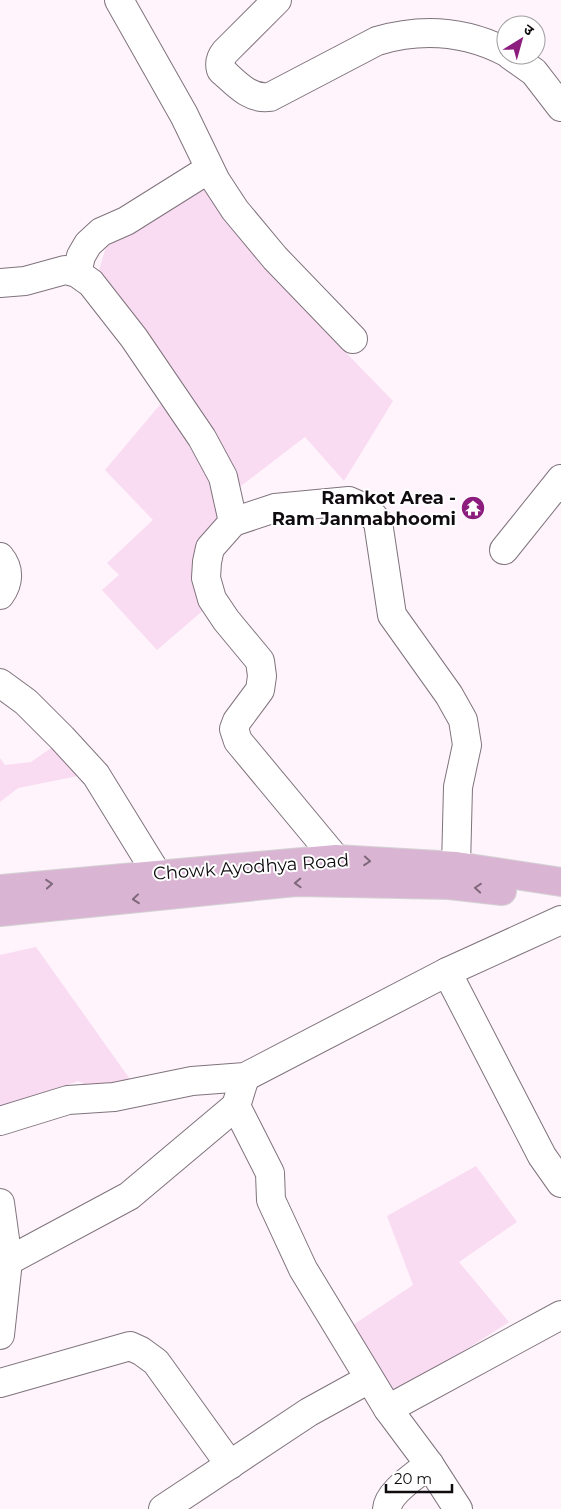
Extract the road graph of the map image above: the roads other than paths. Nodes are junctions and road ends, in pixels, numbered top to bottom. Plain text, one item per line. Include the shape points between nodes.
1 (119, 0) edge
2 (276, 0) edge
3 (496, 48) edge
4 (524, 65) edge
5 (561, 107) edge
6 (210, 169) junction
7 (77, 273) junction
8 (0, 283) edge
9 (353, 339) dead end
10 (561, 479) edge
11 (233, 522) junction
12 (504, 550) dead end
13 (0, 557) edge
14 (0, 595) edge
15 (0, 683) edge
16 (336, 859) junction
17 (456, 866) junction
18 (157, 874) junction
19 (561, 882) edge
20 (0, 888) edge
21 (561, 896) edge
22 (0, 912) edge
23 (561, 920) edge
24 (447, 972) junction
25 (245, 1076) junction
26 (236, 1106) junction
27 (0, 1121) edge
28 (561, 1183) edge
29 (0, 1203) edge
30 (8, 1261) junction
31 (561, 1315) edge
32 (0, 1336) edge
33 (369, 1378) junction
34 (0, 1383) edge
35 (388, 1409) junction
36 (430, 1464) junction
37 (230, 1465) junction
38 (164, 1509) edge
39 (386, 1509) edge
40 (458, 1509) edge

1 - 6 street
2 - 3 street via 222,55 220,65 221,70 247,93 257,97 270,97 377,41 394,36 455,35
4 - 5 street via 534,72
6 - 7 street via 101,232 88,244
6 - 9 street via 235,210 275,258
7 - 8 street via 65,270 25,281
7 - 11 street via 91,283 134,338 202,438 223,477
10 - 12 street
11 - 16 street via 210,548 206,578 212,599 260,661 262,676 260,690 234,729 238,741
11 - 17 street via 275,508 350,501 367,510 378,522 392,615 464,720 466,745 458,787
13 - 14 street via 7,566 7,586
15 - 18 street via 26,702 96,775
16 -> 17 main road, Chowk Ayodhya Road
16 - 18 main road, Chowk Ayodhya Road
17 - 19 main road, Chowk Ayodhya Road
20 -> 18 main road, Chowk Ayodhya Road
21 -> 22 main road via 449,886 296,882
23 - 24 street
24 - 25 street
24 - 28 street via 542,1156
25 - 26 street
25 - 27 street via 177,1083 114,1097 68,1100
26 - 30 street via 129,1196
26 - 33 street via 270,1173 271,1200 303,1270
29 - 30 street
30 - 32 street
31 - 35 street
33 - 35 street
33 - 37 street via 309,1412
34 - 37 street via 130,1346 156,1362
35 - 36 street
36 - 39 street via 395,1492
36 - 40 street
37 - 38 street

